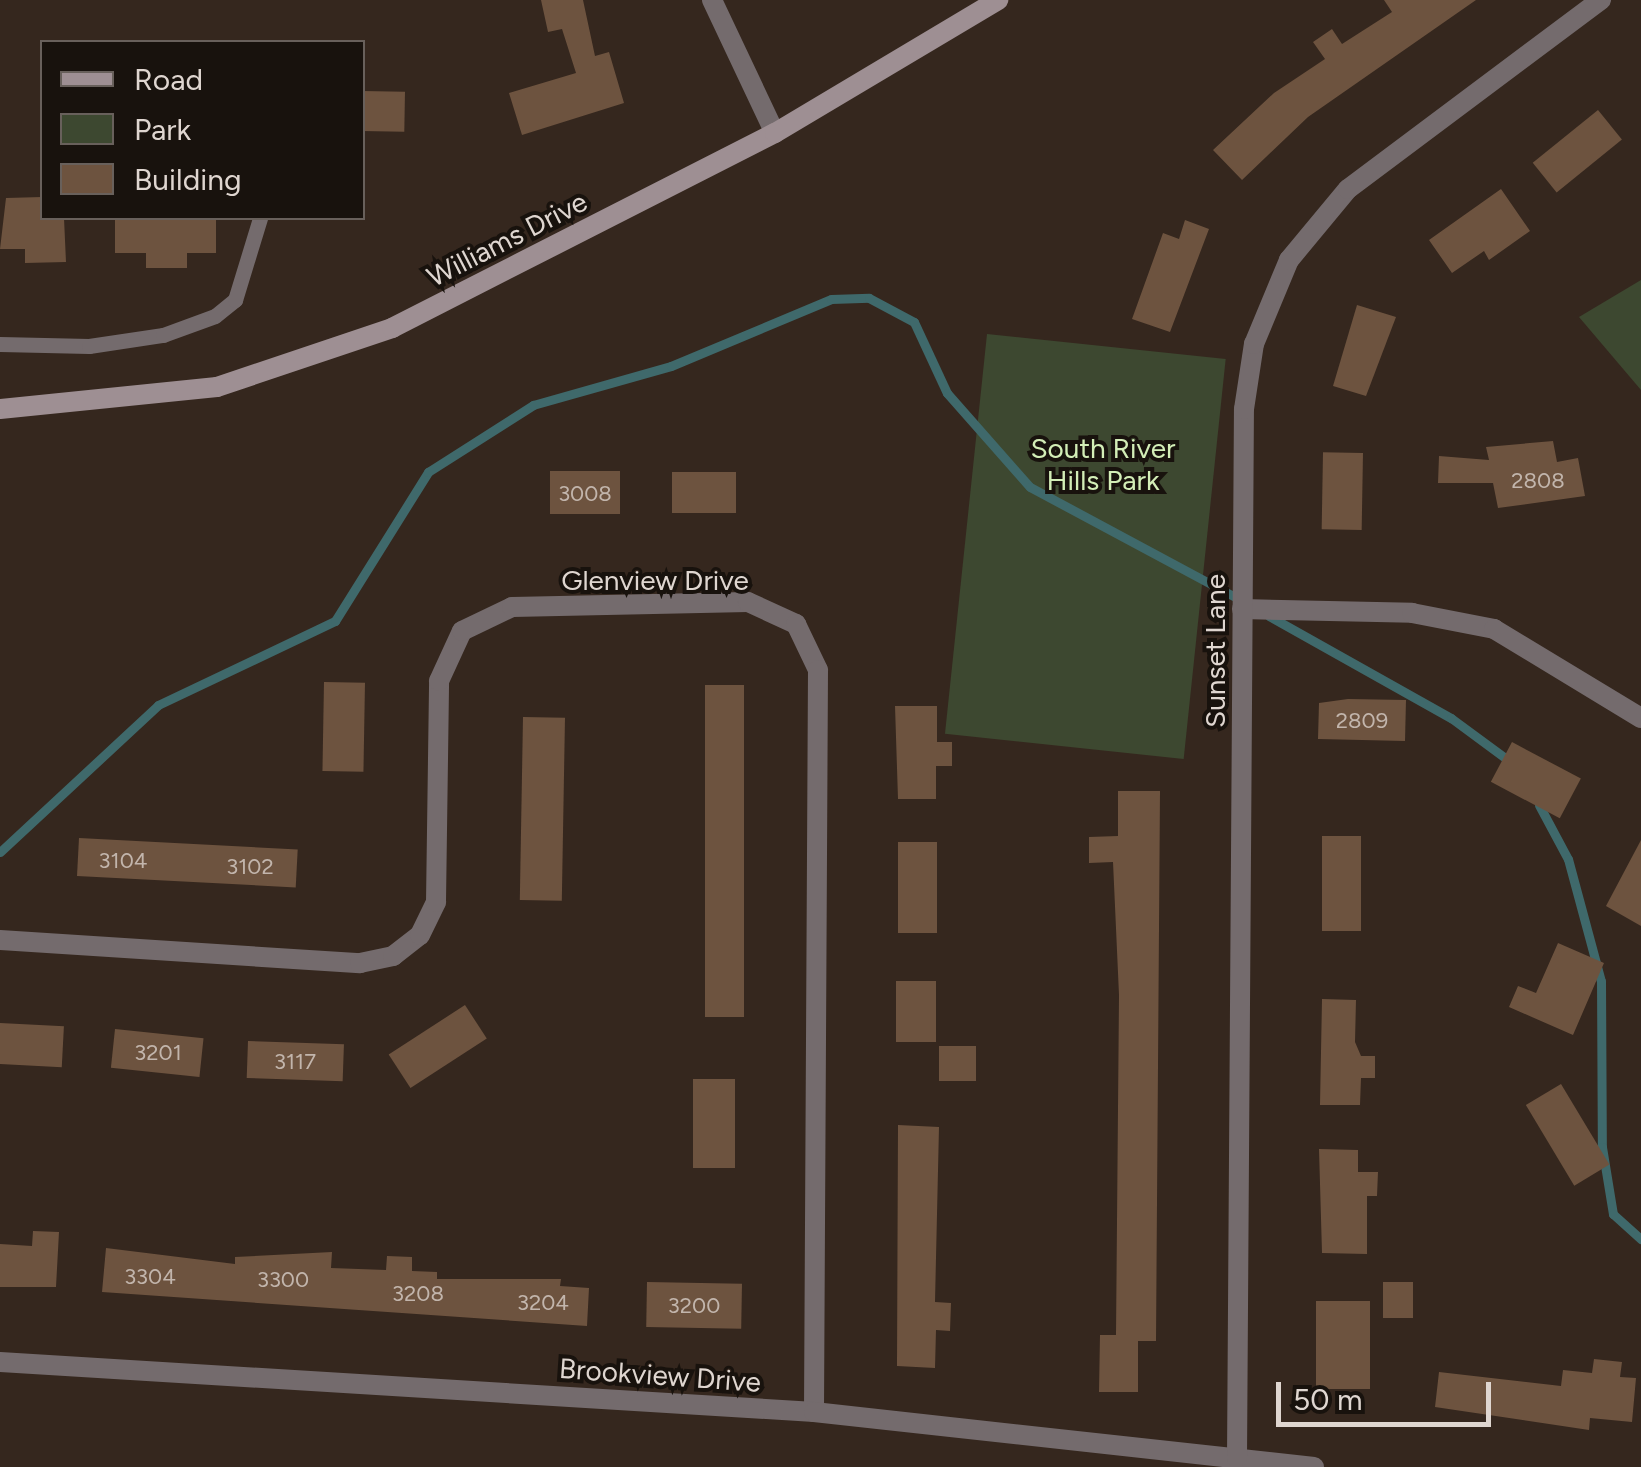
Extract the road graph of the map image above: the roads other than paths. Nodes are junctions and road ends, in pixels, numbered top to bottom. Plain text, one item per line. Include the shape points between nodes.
1 (712, 0) edge
2 (998, 0) edge
3 (1601, 0) edge
4 (776, 133) junction
5 (259, 220) edge
6 (0, 344) edge
7 (0, 408) edge
8 (1242, 609) junction
9 (1641, 718) edge
10 (0, 940) edge
11 (0, 1362) edge
12 (814, 1412) junction
13 (1237, 1458) junction
14 (1314, 1467) edge

1 - 4 street
2 - 4 main road, Williams Drive
3 - 8 street, Sunset Lane via 1348,189 1289,260 1254,344 1244,409
4 - 7 main road, Williams Drive via 392,328 216,387
5 - 6 lane via 235,300 215,316 163,335 89,346
8 - 9 street via 1412,613 1494,630
8 - 13 street, Sunset Lane
10 - 12 street, Glenview Drive via 360,963 393,956 420,935 436,902 439,681 462,631 512,608 748,602 796,624 818,670
11 - 12 street, Brookview Drive
12 - 13 street, Brookview Drive
13 - 14 street, Brookview Drive

